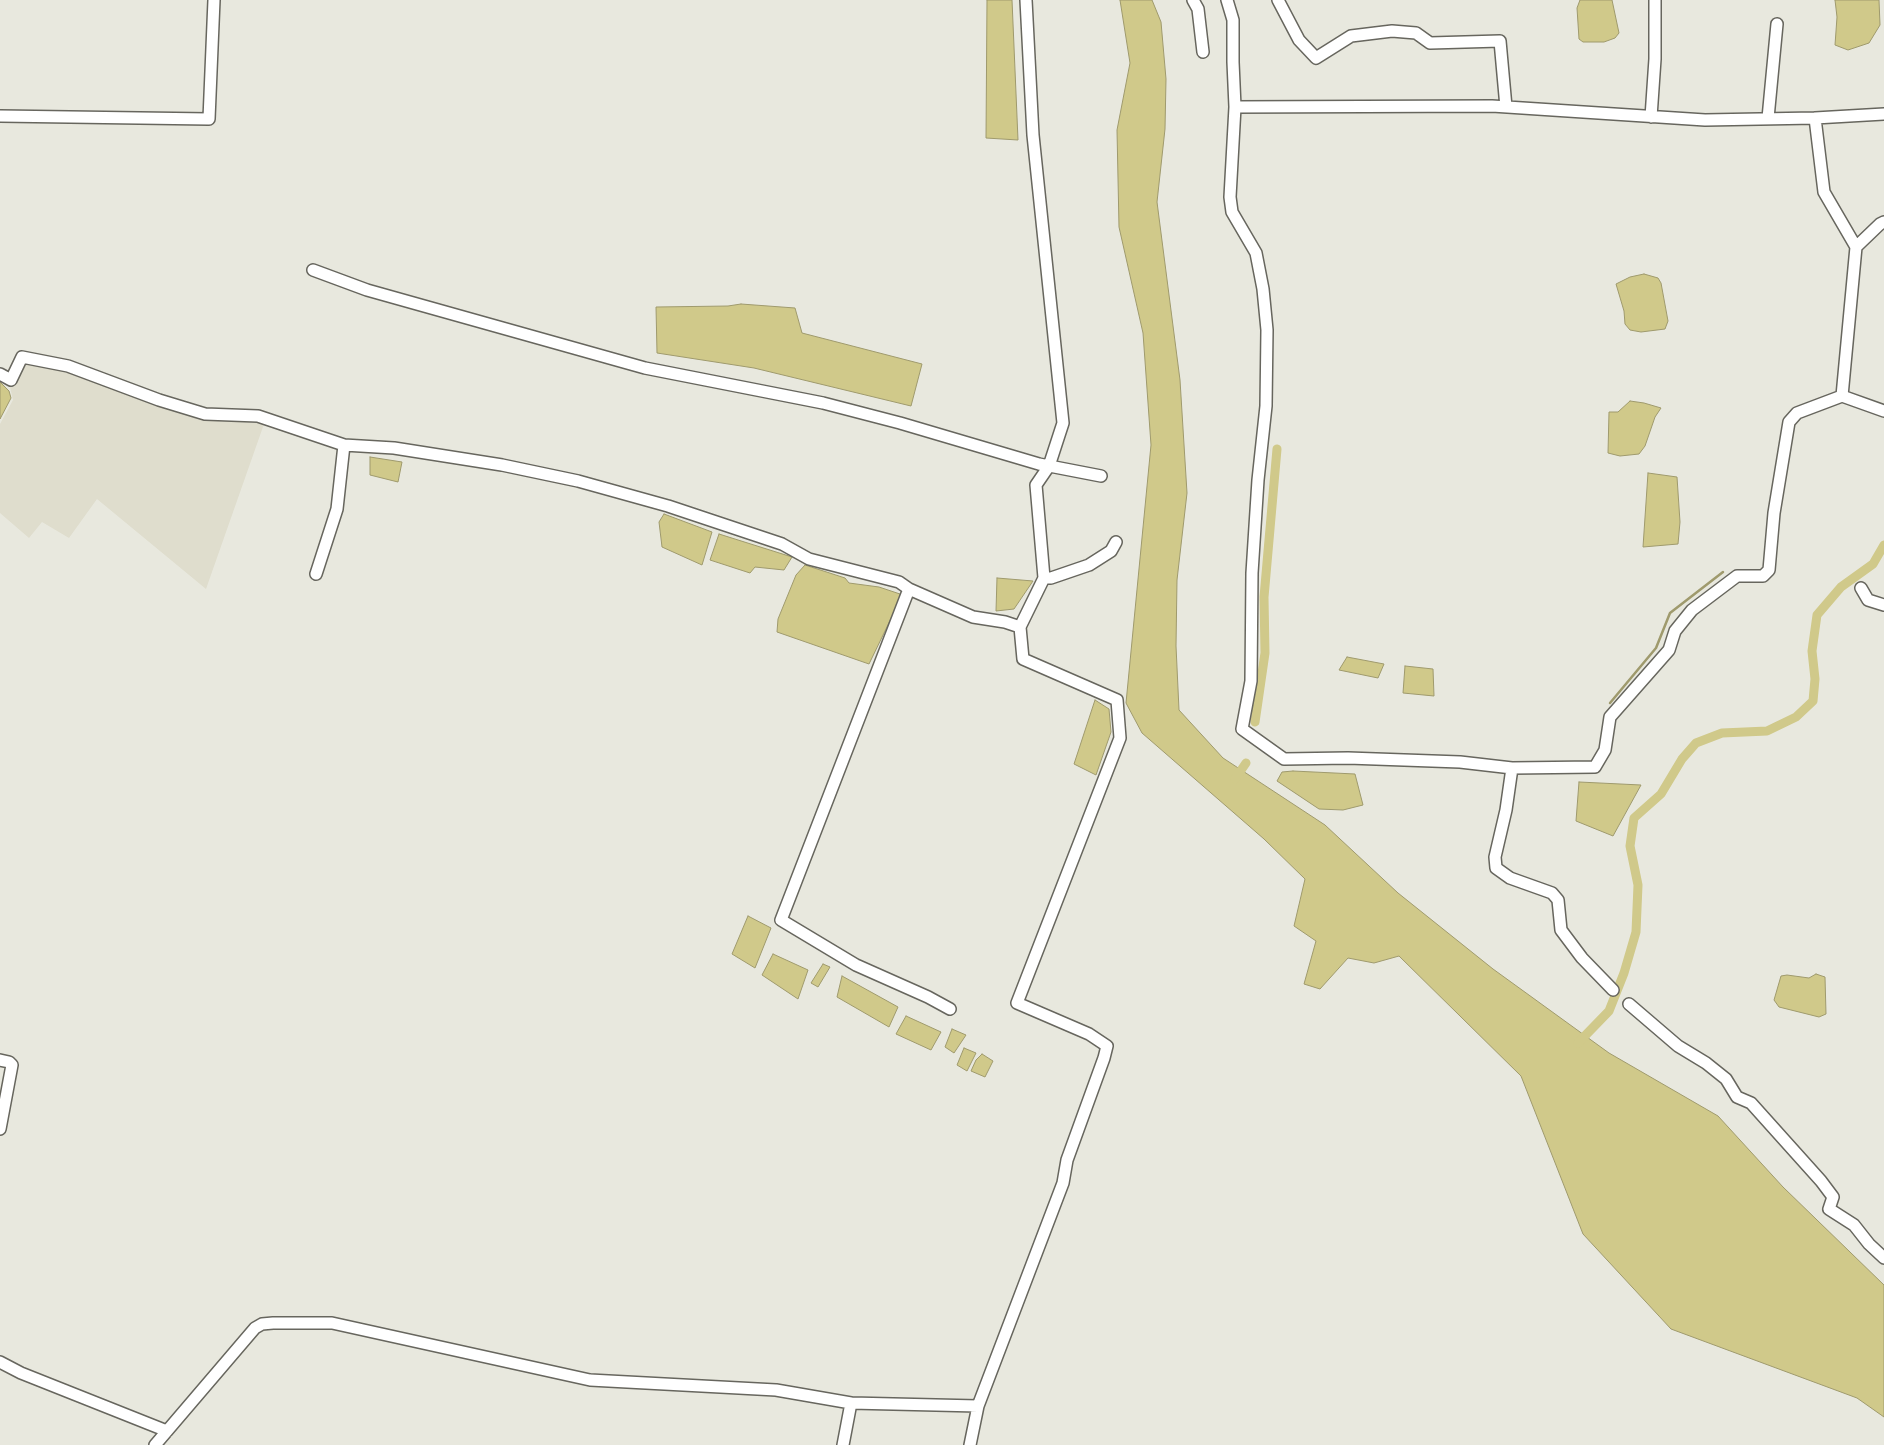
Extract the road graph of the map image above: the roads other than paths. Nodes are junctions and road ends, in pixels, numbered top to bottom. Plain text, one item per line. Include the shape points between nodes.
1 (214, 0) edge
2 (1026, 0) edge
3 (1193, 0) edge
4 (1227, 0) edge
5 (1278, 0) edge
6 (1655, 0) edge
7 (1777, 24) dead end
8 (1203, 52) dead end
9 (1235, 107) junction
10 (1506, 107) junction
11 (1884, 114) edge
12 (0, 116) edge
13 (1651, 117) junction
14 (1768, 118) junction
15 (1815, 118) junction
16 (1884, 222) edge
17 (1856, 247) junction
18 (313, 270) dead end
19 (0, 374) edge
20 (1842, 396) junction
21 (1884, 411) edge
22 (344, 445) junction
23 (1049, 466) junction
24 (1101, 476) dead end
25 (1116, 542) dead end
26 (316, 574) dead end
27 (1044, 578) junction
28 (1861, 588) dead end
29 (908, 589) junction
30 (1884, 605) edge
31 (1020, 627) junction
32 (1512, 768) junction
33 (1613, 990) dead end
34 (1629, 1004) dead end
35 (950, 1009) dead end
36 (0, 1060) edge
37 (0, 1129) edge
38 (1884, 1258) edge
39 (0, 1362) edge
40 (851, 1403) junction
41 (978, 1406) junction
42 (167, 1431) junction
43 (155, 1445) edge
44 (843, 1445) edge
45 (970, 1445) edge

1 - 12 street via 209,119
2 - 23 street via 1033,135 1063,423
3 - 8 street via 1198,9
4 - 9 street via 1234,20
5 - 10 street via 1299,40 1316,58 1351,36 1392,31 1416,33 1430,43 1500,41
6 - 13 street
7 - 14 street
9 - 10 street
9 - 32 street via 1232,212 1256,253 1267,330 1266,406 1252,573 1251,681 1242,729 1284,759 1460,762
10 - 13 street
11 - 15 street
13 - 14 street via 1705,120
14 - 15 street
15 - 17 street via 1824,192
16 - 17 street
17 - 20 street
18 - 23 street via 366,290 645,368 823,403
19 - 22 street via 11,380 22,357 68,366 205,414 258,416
20 - 21 street
20 - 32 street via 1798,413 1789,422 1774,513 1769,570 1763,576 1737,576 1692,610 1675,631 1669,650 1610,717 1605,750 1595,767
22 - 26 street via 338,509
22 - 29 street via 394,448 578,481 668,506 782,544 809,559 899,582
23 - 24 street
23 - 27 street via 1036,485
25 - 27 street via 1111,551 1088,565
27 - 31 street
28 - 30 street via 1868,600
29 - 31 street via 972,617
29 - 35 street via 781,920 856,965
31 - 41 street via 1023,659 1117,700 1120,738 1017,1003 1089,1034 1107,1046 1067,1160 1063,1183
32 - 33 street via 1495,857 1496,868 1510,878 1552,894 1558,900 1561,930
34 - 38 street via 1678,1046 1726,1079 1737,1097 1751,1104 1833,1197 1829,1210 1854,1225
36 - 37 street via 12,1065
39 - 42 street
40 - 41 street
40 - 42 street via 776,1390 590,1380 332,1323 273,1323 255,1328
40 - 44 street
41 - 45 street
42 - 43 street

